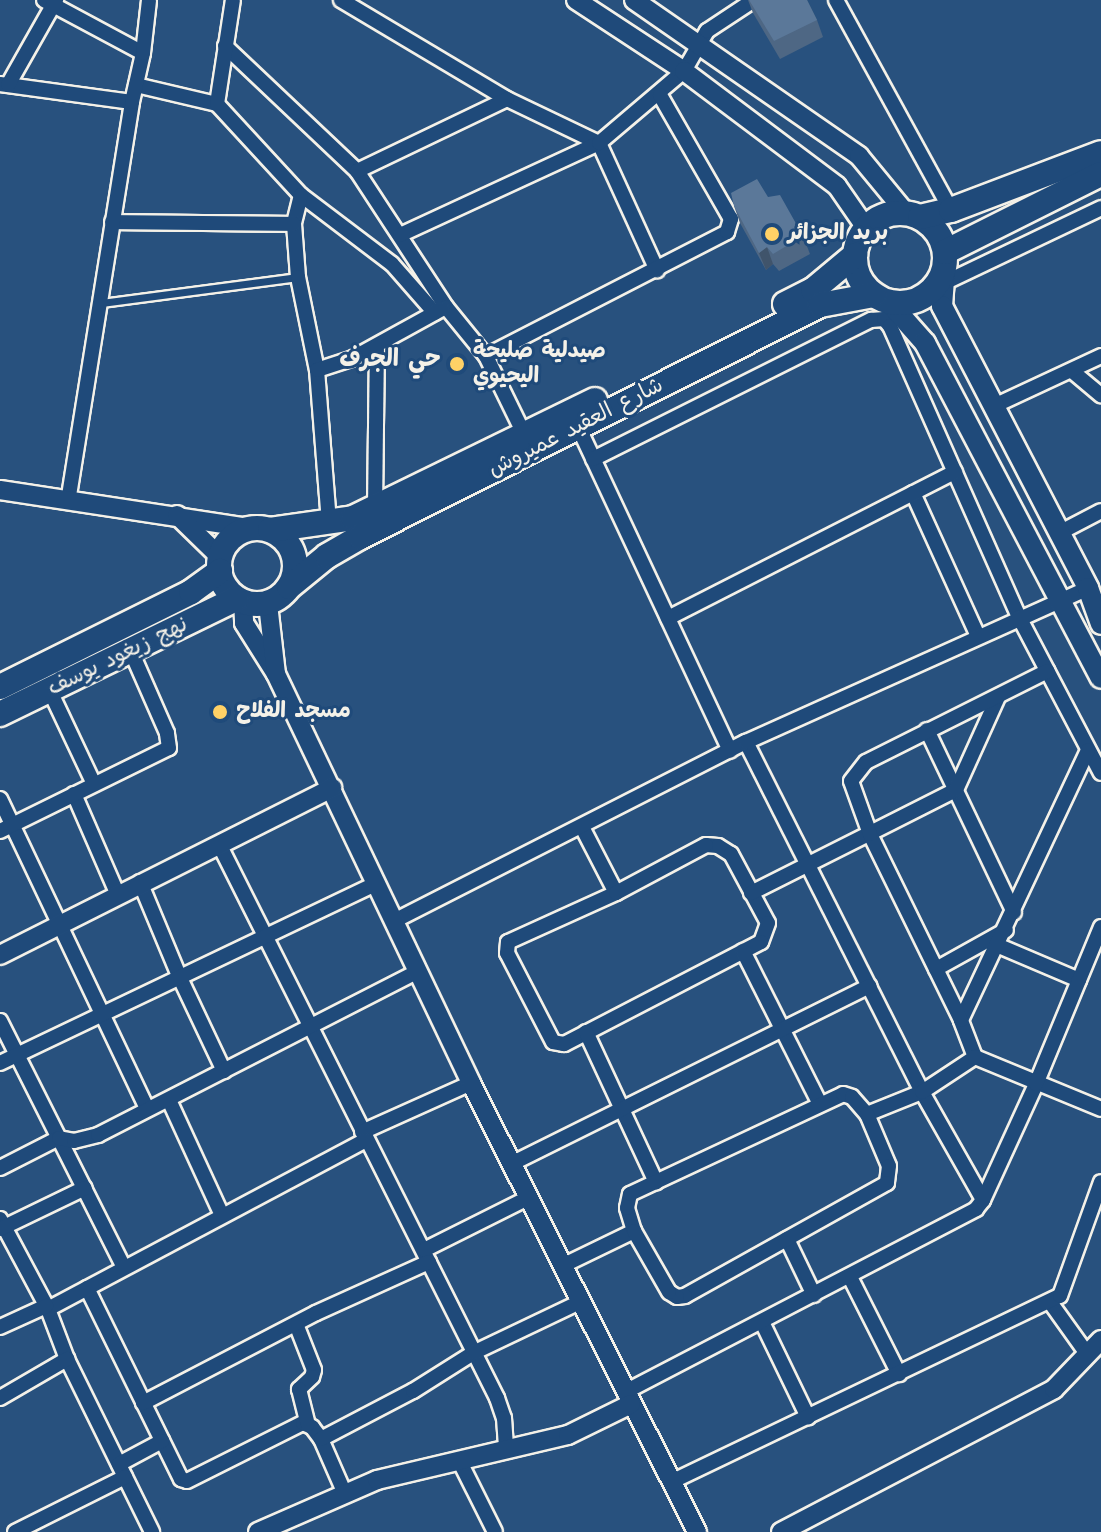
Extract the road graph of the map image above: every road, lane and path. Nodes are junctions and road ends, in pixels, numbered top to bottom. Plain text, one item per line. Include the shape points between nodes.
1 (149, 0) edge
2 (233, 0) edge
3 (341, 0) edge
4 (576, 0) edge
5 (634, 0) edge
6 (836, 0) edge
7 (51, 2) edge
8 (747, 2) edge
9 (697, 44) junction
10 (225, 46) junction
11 (143, 53) junction
12 (684, 71) junction
13 (4, 84) edge
14 (136, 85) junction
15 (660, 95) junction
16 (507, 99) junction
17 (132, 102) junction
18 (217, 104) junction
19 (599, 143) junction
20 (1101, 153) edge
21 (357, 171) junction
22 (1101, 174) edge
23 (301, 195) junction
24 (1101, 208) edge
25 (951, 210) junction
26 (913, 215) junction
27 (112, 222) junction
28 (294, 224) junction
29 (866, 228) junction
30 (400, 235) junction
31 (855, 255) junction
32 (945, 267) junction
33 (657, 270) junction
34 (298, 277) junction
35 (881, 298) junction
36 (99, 303) junction
37 (441, 310) junction
38 (377, 346) junction
39 (486, 356) junction
40 (1101, 356) edge
41 (317, 370) junction
42 (1072, 371) junction
43 (1101, 395) edge
44 (996, 405) junction
45 (574, 419) junction
46 (524, 434) junction
47 (593, 459) junction
48 (955, 472) junction
49 (0, 490) edge
50 (913, 493) junction
51 (68, 502) junction
52 (375, 508) junction
53 (1101, 511) edge
54 (177, 515) junction
55 (329, 524) junction
56 (259, 529) junction
57 (1059, 533) junction
58 (220, 565) junction
59 (289, 587) junction
60 (1088, 588) junction
61 (1062, 599) junction
62 (240, 600) junction
63 (268, 604) junction
64 (1019, 617) junction
65 (668, 618) junction
66 (1101, 624) edge
67 (978, 636) junction
68 (131, 651) junction
69 (1048, 671) junction
70 (276, 674) junction
71 (1101, 678) edge
72 (0, 687) edge
73 (50, 691) junction
74 (998, 697) junction
75 (0, 714) edge
76 (927, 730) junction
77 (746, 742) junction
78 (1088, 750) junction
79 (730, 751) junction
80 (1101, 773) edge
81 (94, 784) junction
82 (332, 788) junction
83 (956, 790) junction
84 (74, 794) junction
85 (0, 799) edge
86 (582, 827) junction
87 (6, 828) edge
88 (870, 834) junction
89 (219, 844) junction
90 (810, 864) junction
91 (140, 882) junction
92 (375, 884) junction
93 (117, 893) junction
94 (616, 893) junction
95 (751, 893) junction
96 (1014, 912) junction
97 (394, 921) junction
98 (62, 925) junction
99 (1101, 927) edge
100 (1006, 930) junction
101 (263, 937) junction
102 (999, 946) junction
103 (743, 951) junction
104 (0, 955) edge
105 (936, 969) junction
106 (416, 972) junction
107 (180, 978) junction
108 (1079, 980) junction
109 (870, 986) junction
110 (102, 1013) junction
111 (961, 1020) junction
112 (0, 1021) edge
113 (309, 1028) junction
114 (782, 1030) junction
115 (586, 1032) junction
116 (16, 1055) junction
117 (975, 1057) junction
118 (0, 1063) edge
119 (224, 1071) junction
120 (471, 1083) junction
121 (1036, 1084) junction
122 (922, 1092) junction
123 (169, 1100) junction
124 (820, 1104) junction
125 (623, 1108) junction
126 (147, 1109) junction
127 (1101, 1109) edge
128 (867, 1114) junction
129 (364, 1136) junction
130 (59, 1138) junction
131 (513, 1163) junction
132 (0, 1168) edge
133 (656, 1182) junction
134 (1101, 1182) edge
135 (85, 1188) junction
136 (530, 1197) junction
137 (983, 1200) junction
138 (222, 1215) junction
139 (1, 1225) edge
140 (634, 1231) junction
141 (787, 1239) junction
142 (427, 1256) junction
143 (564, 1265) junction
144 (124, 1268) junction
145 (850, 1277) junction
146 (87, 1288) junction
147 (814, 1295) junction
148 (580, 1302) junction
149 (1050, 1302) junction
150 (47, 1307) junction
151 (762, 1322) junction
152 (296, 1324) junction
153 (0, 1327) edge
154 (1101, 1340) edge
155 (473, 1353) junction
156 (1088, 1355) junction
157 (67, 1359) junction
158 (899, 1374) junction
159 (0, 1398) edge
160 (628, 1398) junction
161 (143, 1403) junction
162 (808, 1417) junction
163 (308, 1424) junction
164 (321, 1439) junction
165 (162, 1441) junction
166 (506, 1450) junction
167 (459, 1460) junction
168 (122, 1470) junction
169 (671, 1482) junction
170 (345, 1494) junction
171 (15, 1532) edge
172 (152, 1532) edge
173 (258, 1532) edge
174 (495, 1532) edge
175 (697, 1532) edge
176 (781, 1532) edge

1 - 11 street
2 - 10 street
3 - 16 street
4 - 12 street
5 - 9 street
6 - 25 street
7 - 11 street
7 - 13 street
8 - 9 street
9 - 12 street
9 - 26 street via 859,156
10 - 18 street
10 - 21 street
11 - 14 street
12 - 15 street
12 - 29 street via 837,186
13 - 17 street
14 - 17 street
14 - 18 street
15 - 19 street
15 - 33 street via 731,219 721,237
16 - 19 street
16 - 21 street
17 - 27 street
18 - 23 street
19 - 30 street
19 - 33 street
20 - 25 main road
21 - 30 street
22 - 32 main road
23 - 28 street
23 - 37 street via 392,264
24 - 32 street
25 - 26 main road
26 - 29 main road via 891,214
26 - 32 main road via 941,238
27 - 28 street
27 - 36 street
28 - 34 street
29 - 31 main road
30 - 37 street
31 - 35 main road via 863,284
31 - 45 main road, شارع العقيد عميروش via 813,290
32 - 35 main road via 930,292 917,300
32 - 44 main road via 942,306
33 - 39 street
34 - 36 lane
34 - 41 street
35 - 45 main road, شارع العقيد عميروش via 820,305
35 - 61 main road via 925,343
36 - 51 street
37 - 38 street
37 - 39 street
38 - 41 street
38 - 52 street
39 - 46 street
40 - 42 street
41 - 55 street
42 - 43 street
42 - 44 street
44 - 57 main road
45 - 46 main road, شارع العقيد عميروش
45 - 47 street
45 - 59 main road, شارع العقيد عميروش via 327,556
46 - 52 main road, شارع العقيد عميروش
47 - 48 street via 878,318 890,326
47 - 65 street
48 - 50 street
48 - 64 street
49 - 51 street
50 - 65 street
50 - 67 street
51 - 54 street
52 - 55 main road, شارع العقيد عميروش
53 - 57 street
54 - 56 street
54 - 58 street
55 - 56 main road, شارع العقيد عميروش
56 - 58 main road via 230,540
56 - 59 main road via 280,536 293,554
57 - 60 main road
58 - 62 main road via 226,588
58 - 72 main road, نهج زيغود يوسف via 191,592
59 - 63 main road
60 - 61 street
60 - 66 main road
61 - 64 street
61 - 71 main road
62 - 63 main road
62 - 68 main road, نهج زيغود يوسف
62 - 70 street via 244,623
63 - 70 street
64 - 67 street
64 - 69 street
65 - 79 street
67 - 77 street
68 - 73 main road, نهج زيغود يوسف
68 - 81 street via 169,748
69 - 74 street
69 - 78 street
70 - 82 street
73 - 75 main road, نهج زيغود يوسف
73 - 81 street
74 - 76 street
74 - 83 street
76 - 83 street
76 - 88 street via 857,770 851,781 853,797
77 - 79 street
77 - 90 street
78 - 80 street
78 - 96 street
79 - 86 street
81 - 84 street
82 - 89 street
82 - 92 street
83 - 88 street
83 - 96 street
84 - 87 street
84 - 93 street
85 - 87 street
86 - 94 street
86 - 97 street
87 - 98 street
88 - 90 street
88 - 105 street
89 - 91 street
89 - 101 street
90 - 95 street
90 - 109 street
91 - 93 street
91 - 107 street
92 - 97 street
92 - 101 street
93 - 98 street
94 - 95 street via 712,845 731,854
94 - 115 street via 512,938 506,946 553,1042 564,1044
95 - 103 street via 768,930 761,942
96 - 100 street
97 - 106 street
98 - 104 street
98 - 110 street
99 - 108 street
100 - 102 street
100 - 105 street
101 - 107 street
101 - 113 street
102 - 108 street
102 - 111 street
103 - 114 street
103 - 115 street
105 - 111 street
106 - 113 street
106 - 120 street
107 - 110 street
107 - 119 street
108 - 121 street
109 - 114 street
109 - 122 street
110 - 116 street
110 - 126 street
111 - 117 street
112 - 116 street
113 - 119 street
113 - 129 street
114 - 124 street
114 - 125 street
115 - 125 street
116 - 118 street
116 - 130 street
117 - 121 street
117 - 122 street
119 - 123 street
120 - 129 street
120 - 131 street
121 - 127 street
121 - 137 street
122 - 128 street
122 - 137 street
123 - 126 street
123 - 138 street
124 - 128 street via 843,1094
124 - 133 street
125 - 131 street
125 - 133 street
126 - 130 street via 98,1135 74,1141
128 - 141 street via 889,1166 887,1183
129 - 138 street
129 - 142 street
130 - 132 street
130 - 135 street
131 - 136 street
133 - 140 street via 627,1199
134 - 149 street via 1064,1292
135 - 139 street
135 - 144 street
136 - 142 street
136 - 143 street
137 - 145 street via 966,1217
138 - 144 street
139 - 150 street
140 - 141 street via 677,1297
140 - 143 street
141 - 147 street
142 - 152 street
142 - 155 street
143 - 148 street
144 - 146 street
145 - 147 street
145 - 158 street
146 - 150 street
146 - 161 street
147 - 151 street
148 - 155 street
148 - 160 street
149 - 156 street
149 - 158 street
150 - 153 street
150 - 157 street
151 - 160 street
151 - 162 street
152 - 161 street
152 - 163 street via 314,1370 299,1389
154 - 156 street
155 - 164 street
155 - 166 street via 504,1418
156 - 176 street via 1054,1389
157 - 159 street
157 - 168 street
158 - 162 street
160 - 166 street via 568,1435
160 - 169 street
161 - 165 street
162 - 169 street
163 - 164 street
163 - 165 street via 187,1481 176,1471
164 - 170 street
165 - 168 street
166 - 167 street
167 - 170 street
167 - 174 street
168 - 171 street
168 - 172 street
169 - 175 street
170 - 173 street

